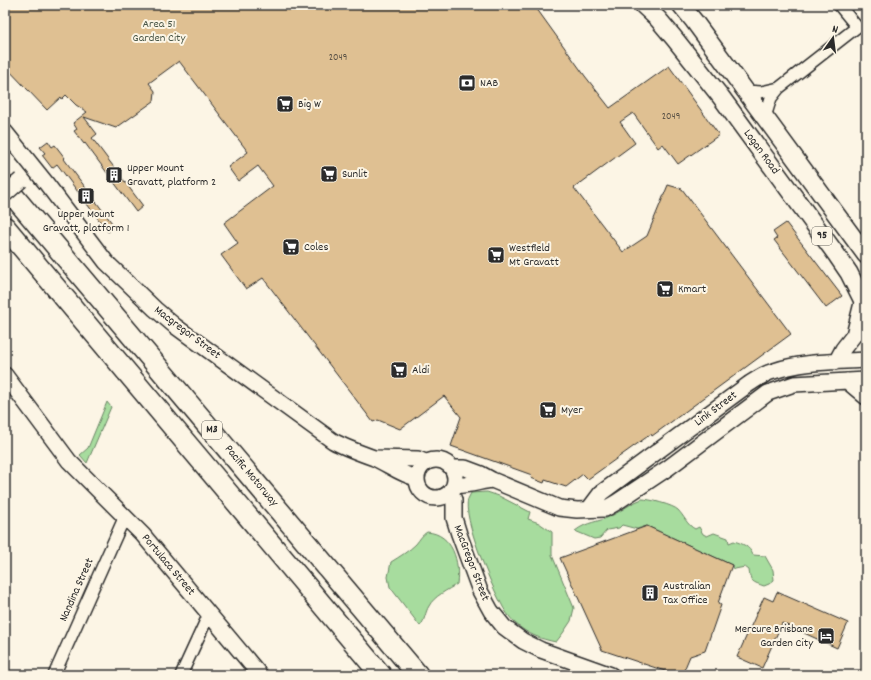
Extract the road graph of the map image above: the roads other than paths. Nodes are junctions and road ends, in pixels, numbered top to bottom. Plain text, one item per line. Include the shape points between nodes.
1 (643, 5) edge
2 (681, 5) edge
3 (839, 5) edge
4 (779, 88) junction
5 (746, 91) junction
6 (765, 117) junction
7 (5, 132) edge
8 (34, 169) junction
9 (13, 183) edge
10 (5, 194) edge
11 (5, 227) edge
12 (866, 255) edge
13 (864, 303) edge
14 (866, 360) edge
15 (836, 362) junction
16 (5, 375) edge
17 (866, 380) edge
18 (847, 381) junction
19 (866, 396) edge
20 (374, 458) junction
21 (426, 462) junction
22 (452, 468) junction
23 (416, 478) junction
24 (492, 480) junction
25 (448, 492) junction
26 (589, 509) junction
27 (125, 516) junction
28 (209, 614) junction
29 (54, 675) edge
30 (181, 675) edge
31 (260, 675) edge
32 (381, 675) edge
33 (418, 675) edge
34 (611, 675) edge

1 - 13 main road, Logan Road / 95 via 667,28 725,104 836,254
2 - 5 main road, Logan Road / 95
3 - 4 street via 857,27
4 - 5 street via 761,92
4 - 6 street via 771,98
5 - 6 main road, Logan Road / 95
6 - 12 main road, Logan Road / 95
7 - 8 street, Macgregor Street
8 - 9 street
8 - 20 street, Macgregor Street via 106,262 160,313 194,341 333,441
9 - 10 street, bridge
9 - 33 highway, Pacific Motorway / M3
11 - 32 highway, M3
13 - 15 street via 854,335
14 - 15 street, Link Street
15 - 26 street, Link Street via 786,367 763,375 601,493
16 - 27 street, Portulaca Street via 69,461
17 - 18 street, Link Street
18 - 19 street
18 - 26 street, Link Street via 794,384 768,393 668,468 617,502 605,509
20 - 21 street, Macgregor Street via 418,459
20 - 23 street, Macgregor Street
21 - 22 street via 437,460
21 - 23 street
22 - 24 street, Link Street via 465,468
22 - 25 street via 455,474
23 - 25 street via 423,494 428,497
24 - 25 street via 460,486
24 - 26 street, Link Street via 559,508
25 - 34 street, MacGregor Street via 440,504 454,518 480,591 504,627 522,641 541,650
27 - 28 street, Portulaca Street
27 - 29 street, Nandina Street
28 - 30 street
28 - 31 street, Portulaca Street

